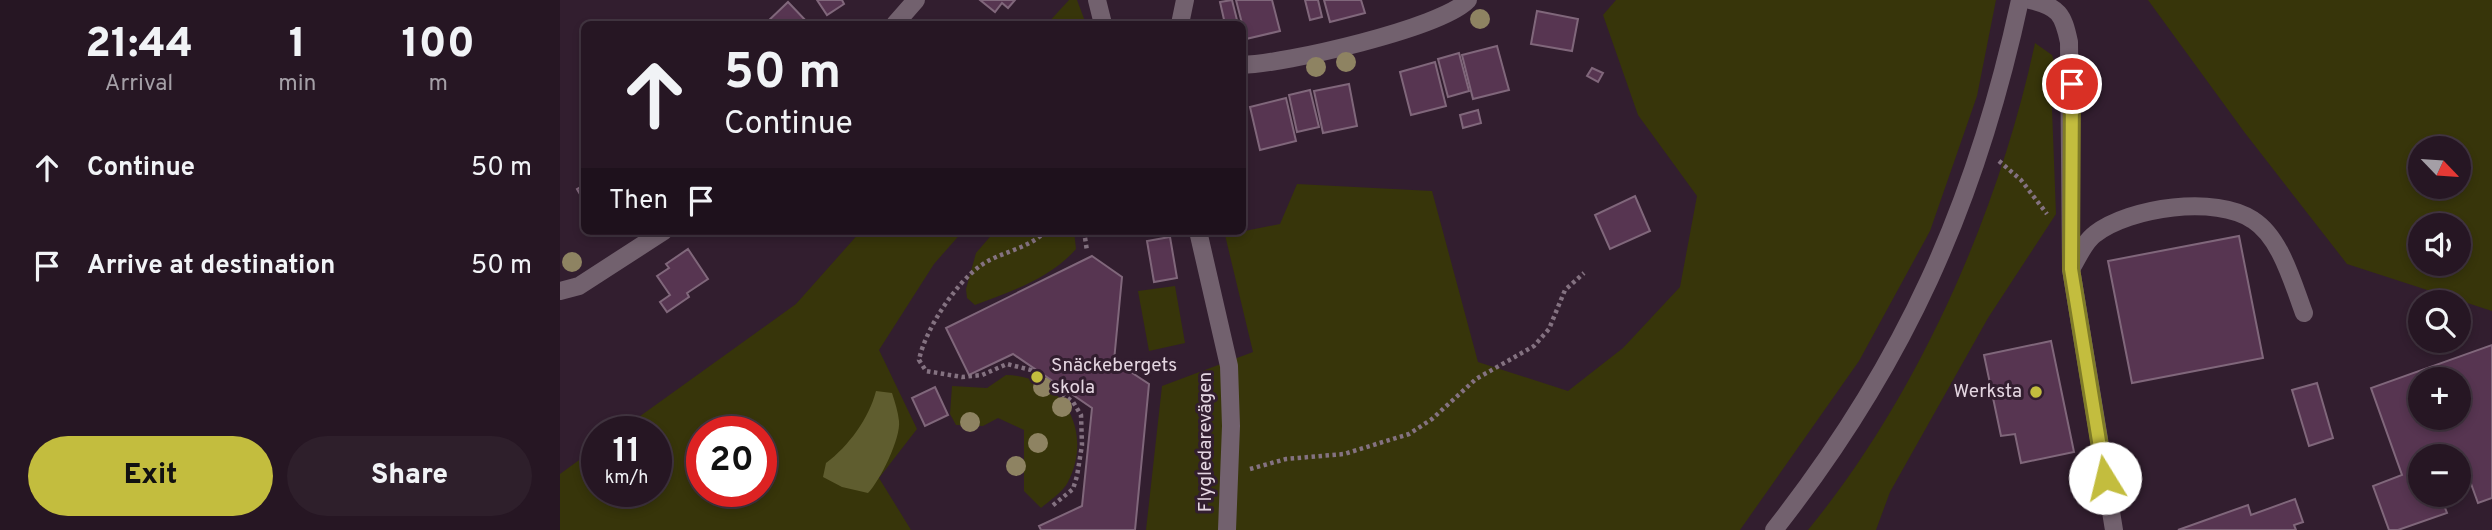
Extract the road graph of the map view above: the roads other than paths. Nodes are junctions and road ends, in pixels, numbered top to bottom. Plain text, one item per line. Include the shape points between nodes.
1 (916, 0) edge
2 (1097, 0) edge
3 (1185, 0) edge
4 (1468, 0) edge
5 (2020, 0) edge
6 (2030, 0) edge
7 (898, 21) edge
8 (1102, 21) edge
9 (1181, 21) edge
10 (1246, 64) edge
11 (658, 235) edge
12 (1199, 235) edge
13 (2071, 269) junction
14 (560, 291) edge
15 (2304, 313) dead end
16 (1227, 530) edge
17 (1774, 530) edge
18 (2114, 530) edge

1 - 7 street
2 - 8 street
3 - 9 street
4 - 10 street via 1428,24
5 - 17 street via 1983,147 1942,258 1851,424
6 - 13 street via 2049,5 2063,17 2069,42
11 - 14 street via 579,286
12 - 16 street, Flygledarevägen via 1229,366
13 - 15 street via 2095,233 2126,219 2171,207 2216,207 2254,220 2268,234
13 - 18 street

